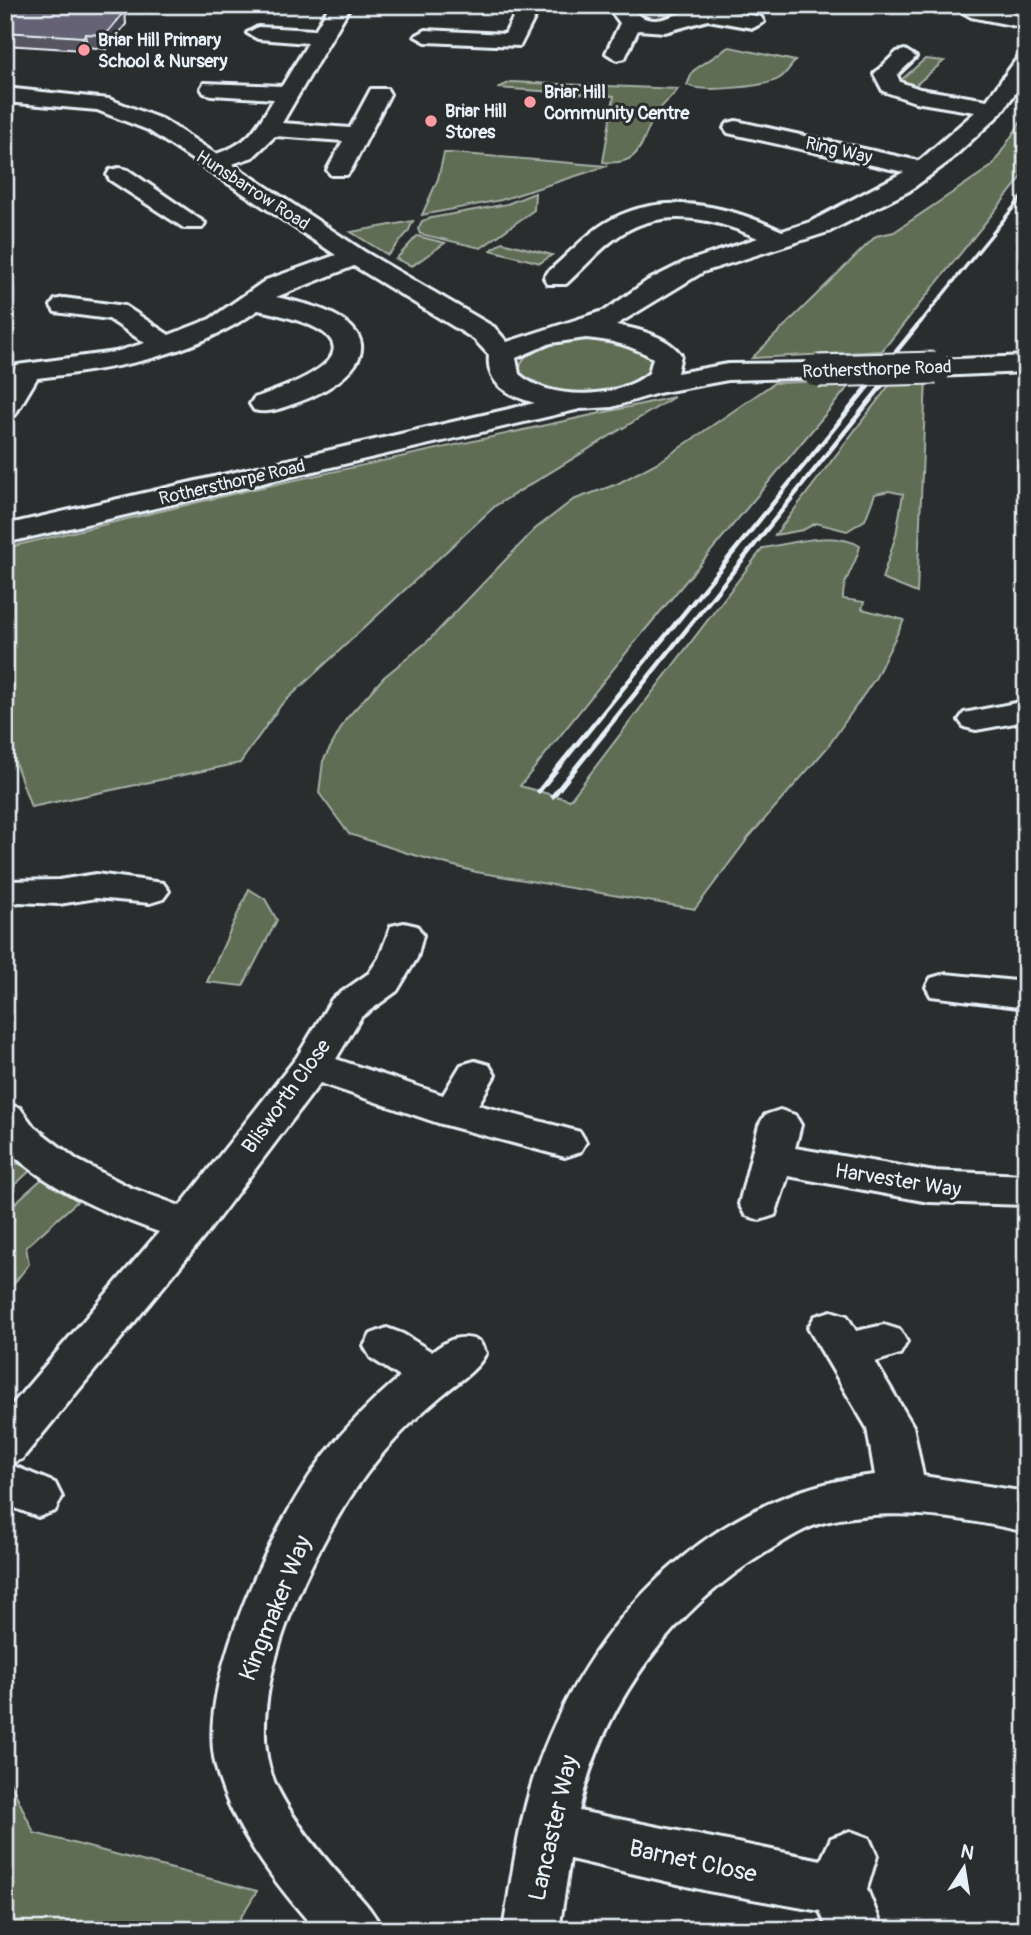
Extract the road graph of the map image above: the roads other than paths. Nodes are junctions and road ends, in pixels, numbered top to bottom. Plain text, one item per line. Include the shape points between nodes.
1 (341, 5) edge
2 (531, 5) edge
3 (615, 5) edge
4 (961, 5) edge
5 (713, 9) edge
6 (632, 21) junction
7 (753, 22) dead end
8 (1026, 22) edge
9 (258, 33) dead end
10 (426, 36) dead end
11 (322, 37) junction
12 (613, 48) dead end
13 (905, 57) dead end
14 (1026, 62) edge
15 (212, 88) dead end
16 (289, 93) junction
17 (5, 95) edge
18 (403, 104) dead end
19 (993, 108) junction
20 (267, 129) junction
21 (744, 133) dead end
22 (357, 135) junction
23 (369, 161) dead end
24 (924, 169) junction
25 (212, 171) junction
26 (119, 175) dead end
27 (174, 186) dead end
28 (148, 194) junction
29 (193, 223) dead end
30 (780, 240) junction
31 (356, 257) junction
32 (557, 278) dead end
33 (254, 301) junction
34 (637, 302) junction
35 (64, 306) dead end
36 (578, 331) junction
37 (484, 333) junction
38 (636, 337) junction
39 (532, 340) junction
40 (166, 345) junction
41 (667, 355) junction
42 (1026, 364) edge
43 (504, 366) junction
44 (729, 372) junction
45 (649, 386) junction
46 (580, 401) junction
47 (264, 404) dead end
48 (5, 409) edge
49 (458, 429) junction
50 (5, 534) edge
51 (990, 687) dead end
52 (1019, 712) edge
53 (976, 720) dead end
54 (150, 891) dead end
55 (5, 894) edge
56 (404, 935) dead end
57 (945, 987) dead end
58 (1026, 995) edge
59 (312, 1066) junction
60 (475, 1075) dead end
61 (453, 1113) junction
62 (9, 1131) edge
63 (565, 1142) dead end
64 (1026, 1190) edge
65 (760, 1204) dead end
66 (189, 1226) junction
67 (854, 1340) dead end
68 (387, 1346) dead end
69 (5, 1446) edge
70 (902, 1493) junction
71 (1026, 1512) edge
72 (548, 1829) junction
73 (847, 1890) dead end
74 (354, 1930) edge
75 (531, 1930) edge

1 - 11 street
2 - 10 street via 512,41
3 - 6 street
4 - 8 street
5 - 6 street via 673,23
5 - 7 street
6 - 12 street
9 - 11 street
11 - 16 street
13 - 19 street via 885,74 891,86 915,95
14 - 19 street, Ring Way
15 - 16 street
16 - 20 street
17 - 25 street, Hunsbarrow Road via 71,99 118,109 156,125
18 - 22 street via 377,98
19 - 24 street, Ring Way
20 - 22 street
20 - 25 street via 255,145
21 - 24 street, Ring Way
22 - 23 street via 342,164
24 - 30 street, Ring Way via 862,207
25 - 31 street, Hunsbarrow Road
26 - 28 street
27 - 28 street
28 - 29 street
30 - 32 street via 724,215 675,211 644,215 613,229
30 - 34 street, Ring Way via 694,267
31 - 33 street via 275,286
31 - 37 street, Hunsbarrow Road
33 - 40 street via 219,326
33 - 47 street via 324,320 347,341 340,367 327,378
34 - 36 street, Ring Way
34 - 38 street via 631,322
35 - 40 street via 116,312
36 - 38 street
36 - 39 street
37 - 39 street
37 - 43 street
38 - 41 street
39 - 43 street
40 - 48 street via 118,360 27,371
41 - 44 street
41 - 45 street via 660,377
42 - 44 street, Rothersthorpe Road, bridge
43 - 46 street, Rothersthorpe Road via 531,393
43 - 49 street, Rothersthorpe Road via 503,395 491,410
44 - 45 street, Rothersthorpe Road
45 - 46 street, Rothersthorpe Road via 617,397
46 - 49 street, Rothersthorpe Road
49 - 50 street, Rothersthorpe Road
51 - 52 street
52 - 53 street
54 - 55 street via 96,886
56 - 59 street, Blisworth Close via 398,958 383,982 346,1008
57 - 58 street
59 - 61 street
59 - 66 street, Blisworth Close
60 - 61 street
61 - 63 street
62 - 66 street via 51,1162 130,1205
64 - 65 street, Harvester Way via 936,1189 775,1142
66 - 69 street, Blisworth Close
67 - 70 street via 890,1426
68 - 74 street, Kingmaker Way via 448,1364 358,1449 329,1488 272,1605 243,1687 239,1720 242,1765 265,1816 335,1912
70 - 71 street, Lancaster Way
70 - 72 street, Lancaster Way via 825,1503 766,1526 712,1561 664,1602 624,1649 593,1702 568,1755
72 - 73 street, Barnet Close
72 - 75 street, Lancaster Way

